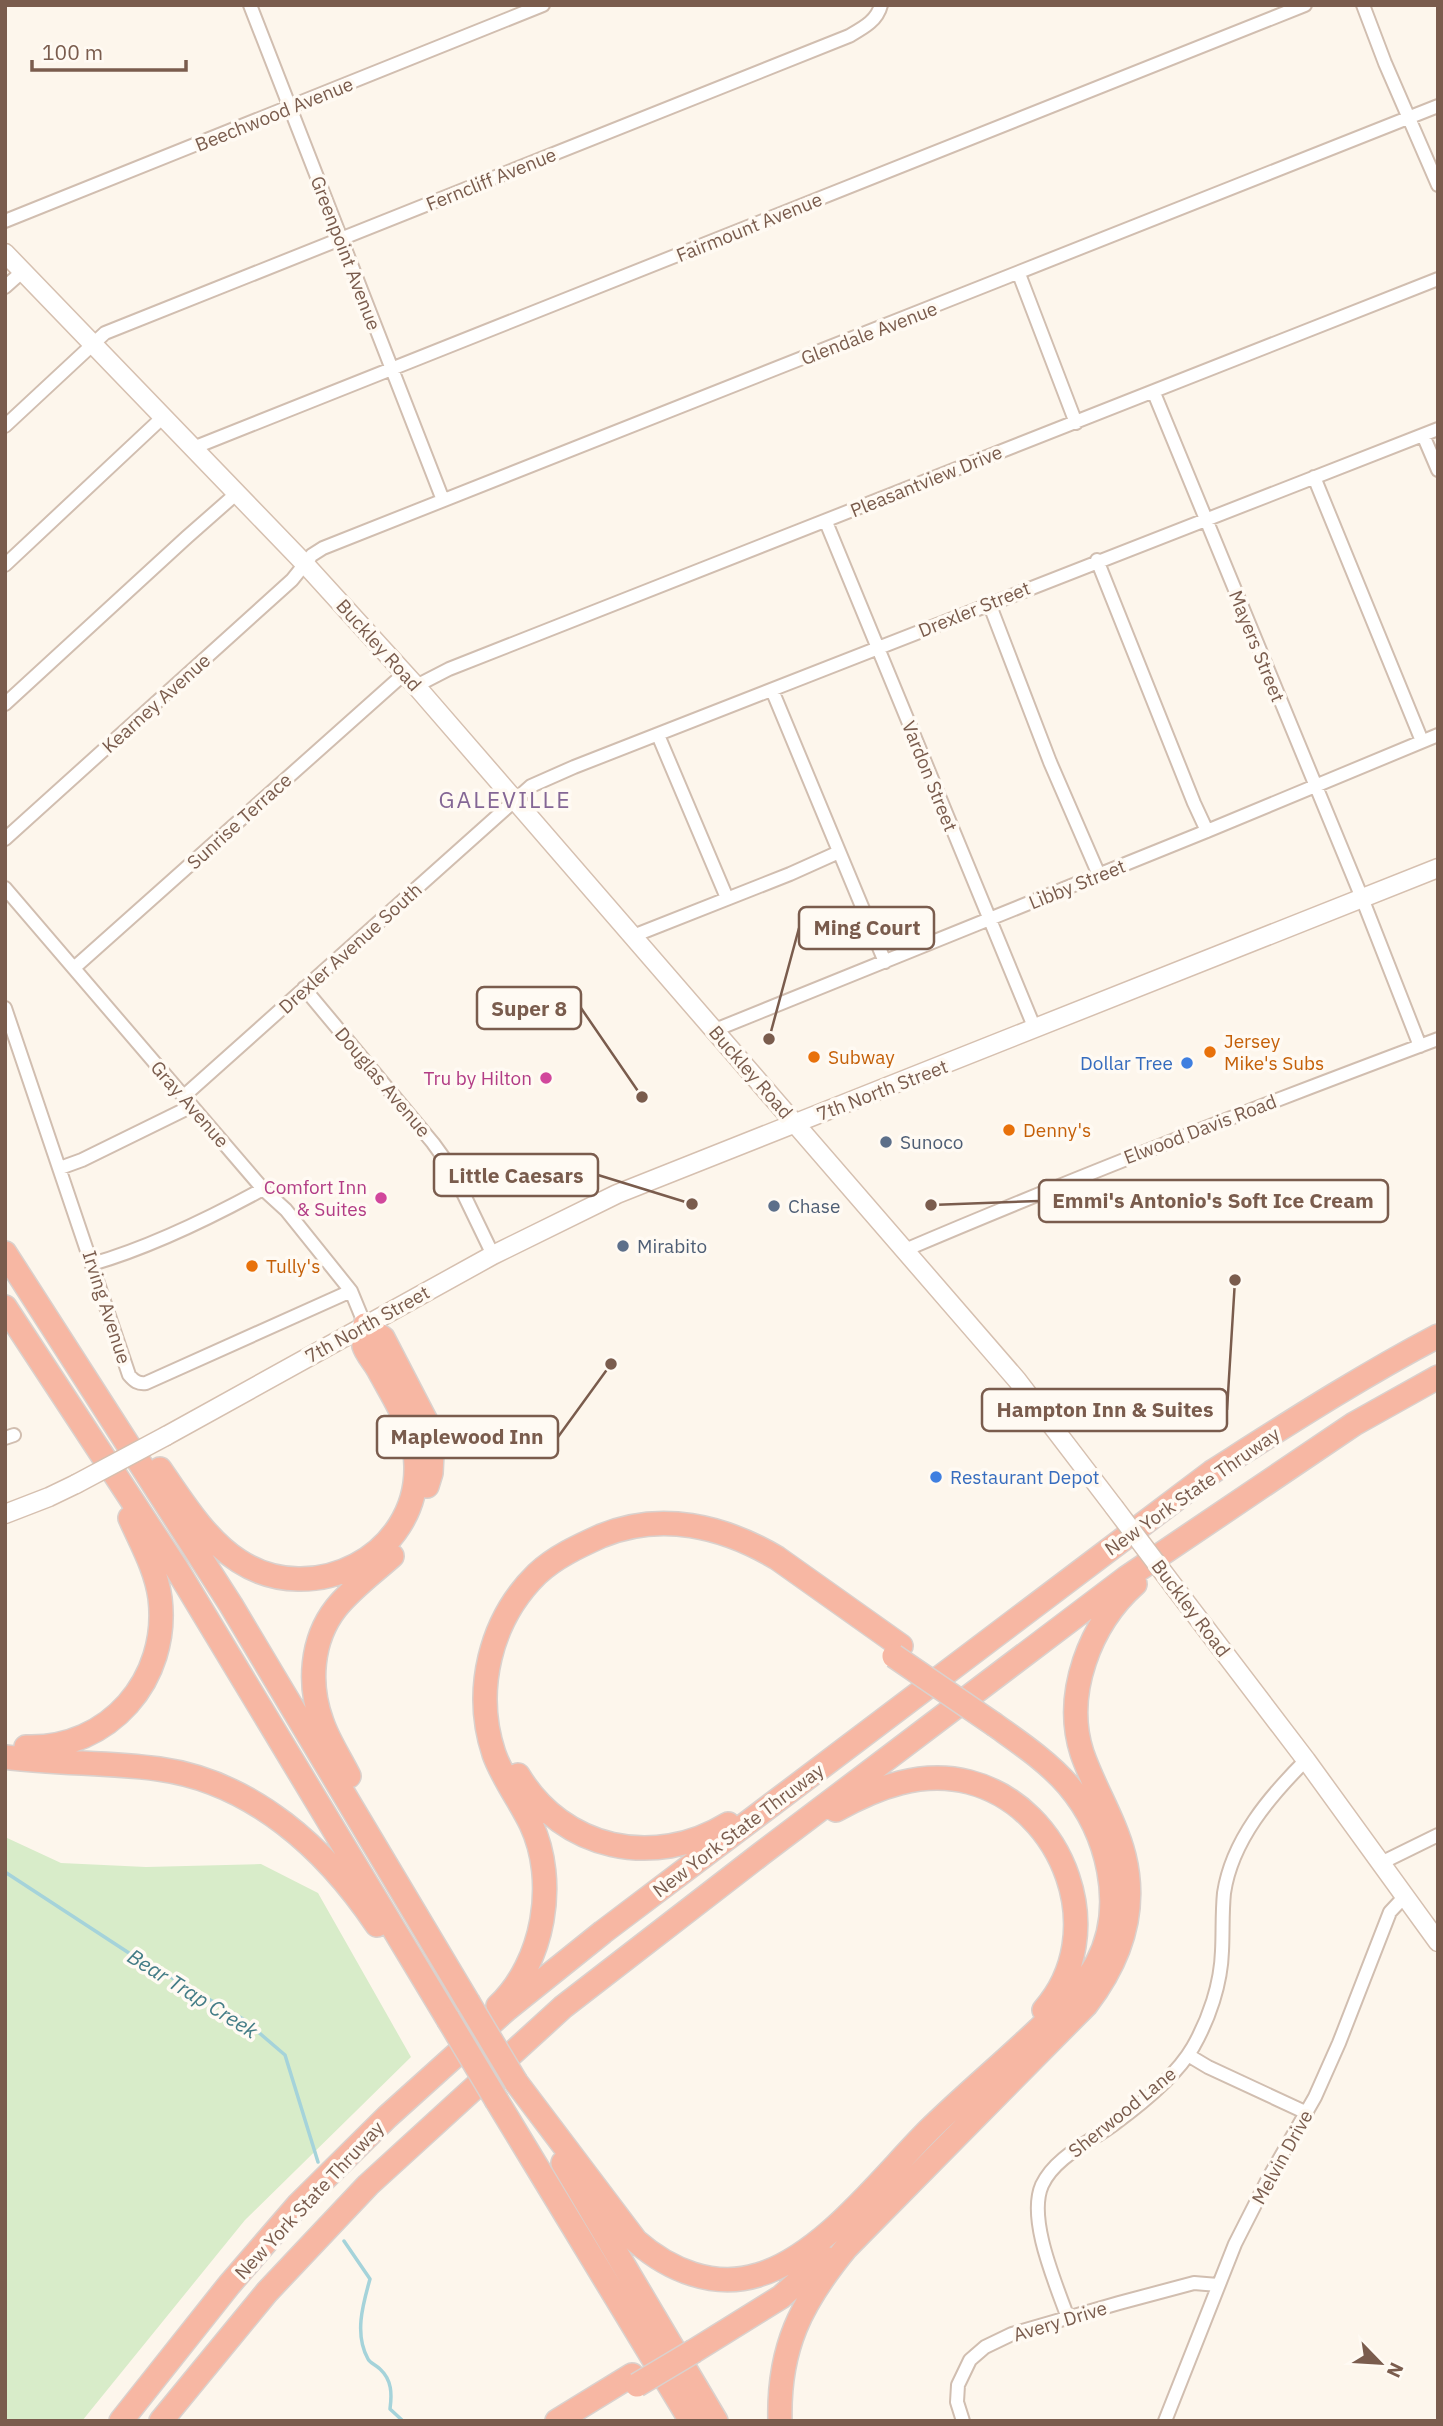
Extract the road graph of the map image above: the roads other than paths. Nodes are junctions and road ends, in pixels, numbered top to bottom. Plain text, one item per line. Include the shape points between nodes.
1 (250, 5) edge
2 (543, 5) edge
3 (881, 5) edge
4 (1305, 5) edge
5 (1363, 5) edge
6 (1438, 106) edge
7 (291, 107) junction
8 (1408, 118) junction
9 (1438, 185) edge
10 (5, 221) edge
11 (340, 239) junction
12 (5, 253) edge
13 (23, 271) junction
14 (1019, 274) junction
15 (1438, 279) edge
16 (5, 286) edge
17 (93, 344) junction
18 (391, 369) junction
19 (1154, 393) junction
20 (163, 417) junction
21 (1076, 423) junction
22 (5, 426) edge
23 (1438, 429) edge
24 (1423, 435) junction
25 (193, 448) junction
26 (1438, 470) edge
27 (1314, 477) junction
28 (237, 494) junction
29 (443, 500) junction
30 (1206, 518) junction
31 (826, 522) junction
32 (1097, 560) junction
33 (305, 564) junction
34 (5, 565) edge
35 (989, 603) junction
36 (877, 648) junction
37 (410, 680) junction
38 (772, 690) junction
39 (5, 704) edge
40 (657, 735) junction
41 (1438, 735) edge
42 (1422, 741) junction
43 (1315, 786) junction
44 (515, 800) junction
45 (1207, 831) junction
46 (5, 839) edge
47 (839, 852) junction
48 (1438, 868) edge
49 (1099, 875) junction
50 (5, 888) edge
51 (727, 898) junction
52 (1362, 898) junction
53 (990, 919) junction
54 (633, 936) junction
55 (885, 962) junction
56 (74, 968) junction
57 (304, 988) junction
58 (5, 1008) edge
59 (715, 1030) junction
60 (1035, 1030) junction
61 (1438, 1039) edge
62 (1420, 1046) junction
63 (188, 1101) junction
64 (795, 1124) junction
65 (60, 1168) junction
66 (263, 1189) junction
67 (905, 1250) junction
68 (5, 1252) edge
69 (493, 1255) junction
70 (92, 1264) junction
71 (351, 1291) junction
72 (5, 1307) edge
73 (365, 1325) junction
74 (1438, 1336) edge
75 (1438, 1377) edge
76 (83, 1424) junction
77 (5, 1514) edge
78 (1212, 1518) junction
79 (897, 1651) junction
80 (998, 1720) junction
81 (5, 1746) edge
82 (5, 1757) edge
83 (1306, 1760) junction
84 (801, 1783) junction
85 (1116, 1835) junction
86 (1438, 1835) edge
87 (761, 1854) junction
88 (1381, 1863) junction
89 (1405, 1896) junction
90 (1438, 1942) edge
91 (448, 1968) junction
92 (448, 2019) junction
93 (1188, 2054) junction
94 (516, 2081) junction
95 (982, 2082) junction
96 (1307, 2113) junction
97 (387, 2117) junction
98 (879, 2199) junction
99 (607, 2282) junction
100 (1217, 2286) junction
101 (1068, 2318) junction
102 (634, 2380) junction
103 (121, 2421) edge
104 (161, 2421) edge
105 (556, 2421) edge
106 (579, 2421) edge
107 (673, 2421) edge
108 (691, 2421) edge
109 (716, 2421) edge
110 (780, 2421) edge
111 (963, 2421) edge
112 (1165, 2421) edge

1 - 7 street, Greenpoint Avenue
2 - 7 street, Beechwood Avenue
3 - 11 street, Ferncliff Avenue via 868,25 849,36
4 - 18 street, Fairmount Avenue
5 - 8 street
6 - 8 street, Glendale Avenue
7 - 10 street, Beechwood Avenue
7 - 11 street, Greenpoint Avenue
8 - 9 street
8 - 14 street, Glendale Avenue
11 - 17 street, Ferncliff Avenue via 105,333
11 - 18 street, Greenpoint Avenue
12 - 13 street, Buckley Road
13 - 16 street
13 - 17 street, Buckley Road
14 - 21 street
14 - 29 street, Glendale Avenue
15 - 19 street, Pleasantview Drive
17 - 20 street, Buckley Road
17 - 22 street, Ferncliff Avenue
18 - 25 street, Fairmount Avenue
18 - 29 street, Greenpoint Avenue
19 - 21 street, Pleasantview Drive
19 - 30 street, Mayers Street
20 - 25 street, Buckley Road
20 - 34 street
21 - 31 street, Pleasantview Drive
23 - 24 street, Drexler Street
24 - 26 street
24 - 27 street, Drexler Street
25 - 28 street, Buckley Road
27 - 30 street, Drexler Street
27 - 42 street
28 - 33 street, Buckley Road
28 - 39 street
29 - 33 street, Glendale Avenue via 323,548
30 - 32 street, Drexler Street
30 - 43 street, Mayers Street
31 - 36 street, Vardon Street
31 - 37 street, Pleasantview Drive via 449,669
32 - 35 street, Drexler Street
32 - 45 street
33 - 37 street, Buckley Road
33 - 46 street, Kearney Avenue
35 - 36 street, Drexler Street
35 - 49 street
36 - 38 street, Drexler Street
36 - 53 street, Vardon Street
37 - 44 street, Buckley Road
37 - 56 street, Sunrise Terrace
38 - 40 street, Drexler Street
38 - 47 street
40 - 44 street, Drexler Street via 531,786
40 - 51 street
41 - 42 street, Libby Street
42 - 43 street, Libby Street
43 - 45 street, Libby Street
43 - 52 street, Mayers Street
44 - 54 street, Buckley Road
44 - 57 street, Drexler Avenue South
45 - 49 street, Libby Street
47 - 51 street
47 - 55 street
48 - 52 street, 7th North Street
49 - 53 street, Libby Street
50 - 56 street, Gray Avenue
51 - 54 street
52 - 60 street, 7th North Street
52 - 62 street
53 - 55 street, Libby Street
53 - 60 street, Vardon Street
54 - 59 street, Buckley Road
55 - 59 street, Libby Street
56 - 63 street, Gray Avenue
57 - 63 street, Drexler Avenue South
57 - 69 street, Douglas Avenue via 439,1151
58 - 65 street, Irving Avenue
59 - 64 street, Buckley Road
60 - 64 street, 7th North Street
61 - 62 street, Elwood Davis Road
62 - 67 street, Elwood Davis Road via 1203,1128
63 - 65 street, Drexler Avenue South
63 - 66 street, Gray Avenue
64 - 67 street, Buckley Road
64 - 69 street, 7th North Street via 617,1195
65 - 70 street, Irving Avenue
66 - 70 street via 231,1207
66 - 71 street, Gray Avenue via 286,1210
67 - 83 street, Buckley Road, bridge via 1017,1380
68 - 73 highway via 204,1529 238,1561 272,1576 321,1579 355,1567 381,1548 406,1512 416,1485 414,1444 364,1347
68 - 91 highway via 231,1605
69 - 73 street, 7th North Street
70 - 71 street, Irving Avenue via 129,1375 141,1384
71 - 73 street, Gray Avenue
72 - 76 highway
73 - 77 street, 7th North Street, bridge via 166,1436 49,1497
73 - 91 highway via 383,1338 426,1421 431,1473 417,1520 401,1545 350,1592 325,1625 314,1664 313,1689 322,1723 435,1932
74 - 84 highway, New York State Thruway via 1212,1472
75 - 78 highway, New York State Thruway via 1354,1424
76 - 81 highway via 152,1567 160,1596 159,1646 140,1689 117,1716 95,1731 41,1748
76 - 92 highway via 175,1566
78 - 85 highway via 1126,1592 1101,1625 1084,1660 1077,1699 1081,1750
78 - 87 highway, New York State Thruway
79 - 80 highway, bridge
79 - 84 highway via 732,1549 689,1537 660,1535 607,1544 544,1583 514,1622 497,1676 501,1731 509,1761 524,1785 541,1807 564,1824 608,1844 634,1849 681,1845 709,1835
79 - 97 highway via 777,1558 715,1529 688,1524 633,1526 581,1545 539,1572 505,1616 492,1647 485,1702 495,1756 540,1849 544,1916 523,1970 504,2000
80 - 85 highway via 1036,1739 1068,1767
80 - 95 highway via 1052,1769 1084,1808 1105,1855 1111,1912 1106,1942 1083,1983
82 - 92 highway via 163,1769 228,1789 272,1813 334,1870 400,1963
83 - 88 street, Buckley Road
83 - 93 street, Sherwood Lane via 1262,1807 1241,1844 1225,1891 1219,1978 1208,2016
84 - 97 highway, New York State Thruway via 603,1932
85 - 98 highway via 1124,1856 1128,1910 1125,1933 1103,1983 1086,2005
86 - 88 street
87 - 95 highway via 858,1798 920,1779 969,1782 997,1793 1044,1830 1074,1896 1073,1955 1052,2001
87 - 104 highway, New York State Thruway via 563,2007 368,2185 267,2292
88 - 89 street, Buckley Road
89 - 90 street, Buckley Road
89 - 96 street, Melvin Drive via 1390,1912
91 - 94 highway, bridge
92 - 99 highway, bridge
93 - 96 street
93 - 101 street, Sherwood Lane via 1139,2104 1052,2170 1043,2185 1038,2208 1042,2238
94 - 98 highway via 636,2242 662,2262 688,2273 726,2280 782,2267
94 - 109 highway
95 - 98 highway via 930,2129
96 - 100 street, Melvin Drive via 1268,2179
97 - 103 highway, New York State Thruway via 298,2206
98 - 102 highway via 781,2283
98 - 110 highway via 823,2276 794,2326 785,2360
99 - 107 highway
99 - 108 highway
100 - 101 street, Avery Drive via 1194,2283
100 - 112 street, Melvin Drive
101 - 111 street, Avery Drive via 1012,2334 970,2360 958,2385
102 - 105 highway
102 - 106 highway

